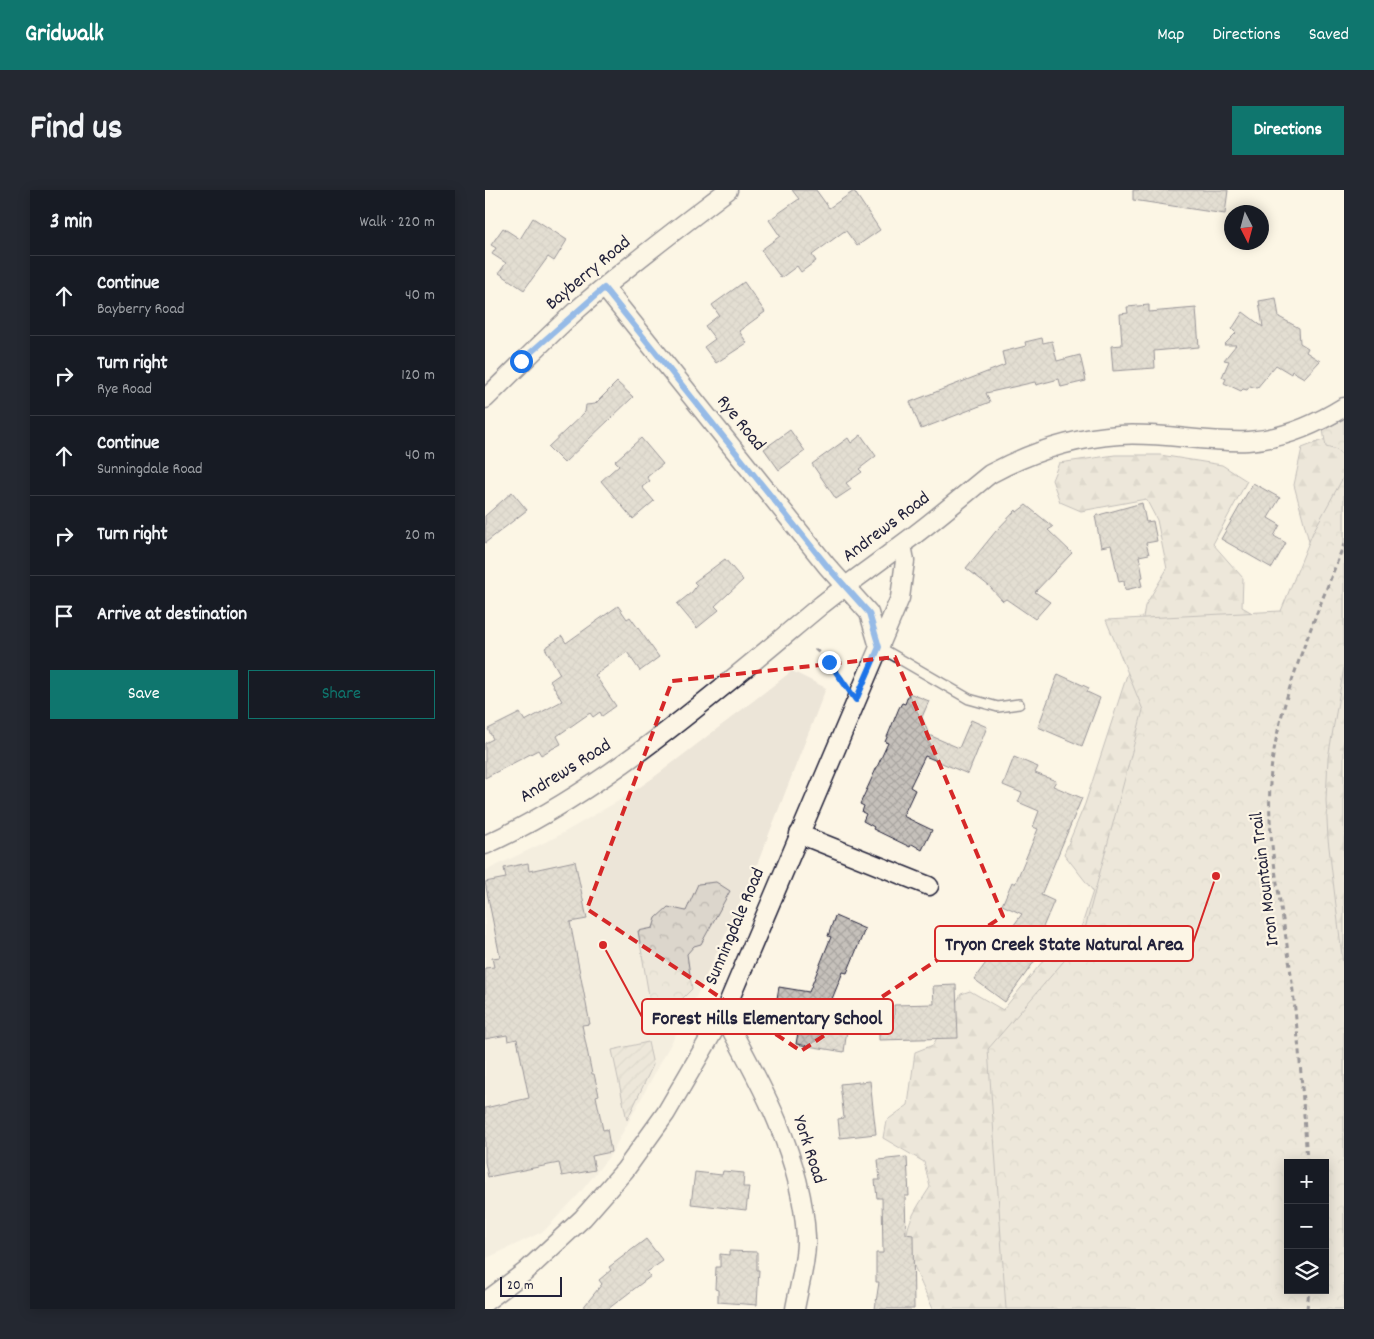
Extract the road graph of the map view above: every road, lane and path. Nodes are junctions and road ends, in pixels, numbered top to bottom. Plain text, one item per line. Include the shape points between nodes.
1 (728, 190) edge
2 (604, 288) junction
3 (485, 399) edge
4 (1344, 408) edge
5 (902, 544) junction
6 (1344, 544) edge
7 (844, 586) junction
8 (879, 647) junction
9 (815, 649) dead end
10 (856, 700) junction
11 (1019, 704) dead end
12 (799, 834) junction
13 (485, 845) edge
14 (929, 886) dead end
15 (723, 1015) junction
16 (1307, 1159) edge
17 (1309, 1294) edge
18 (485, 1302) edge
19 (795, 1309) edge
20 (1307, 1309) edge

1 - 2 street, Bayberry Road
2 - 3 street, Bayberry Road via 521,361
2 - 7 street, Rye Road
4 - 5 street, Andrews Road via 1291,433 1256,440 1119,435 1047,448 990,474
5 - 7 street, Andrews Road
5 - 8 street, Sunningdale Road via 905,561 900,598
6 - 16 path, Iron Mountain Trail via 1284,704 1270,782 1270,835 1291,980
7 - 8 street via 869,613
7 - 13 street, Andrews Road via 735,677 607,774
8 - 10 street, Sunningdale Road
8 - 11 lane via 969,699 998,707
9 - 10 path via 829,662
10 - 12 street, Sunningdale Road
12 - 14 street
12 - 15 street, Sunningdale Road
15 - 18 street, Sunningdale Road via 666,1113 625,1170 583,1218 525,1272
15 - 19 street, York Road via 787,1144 802,1201 806,1240
17 - 20 path

